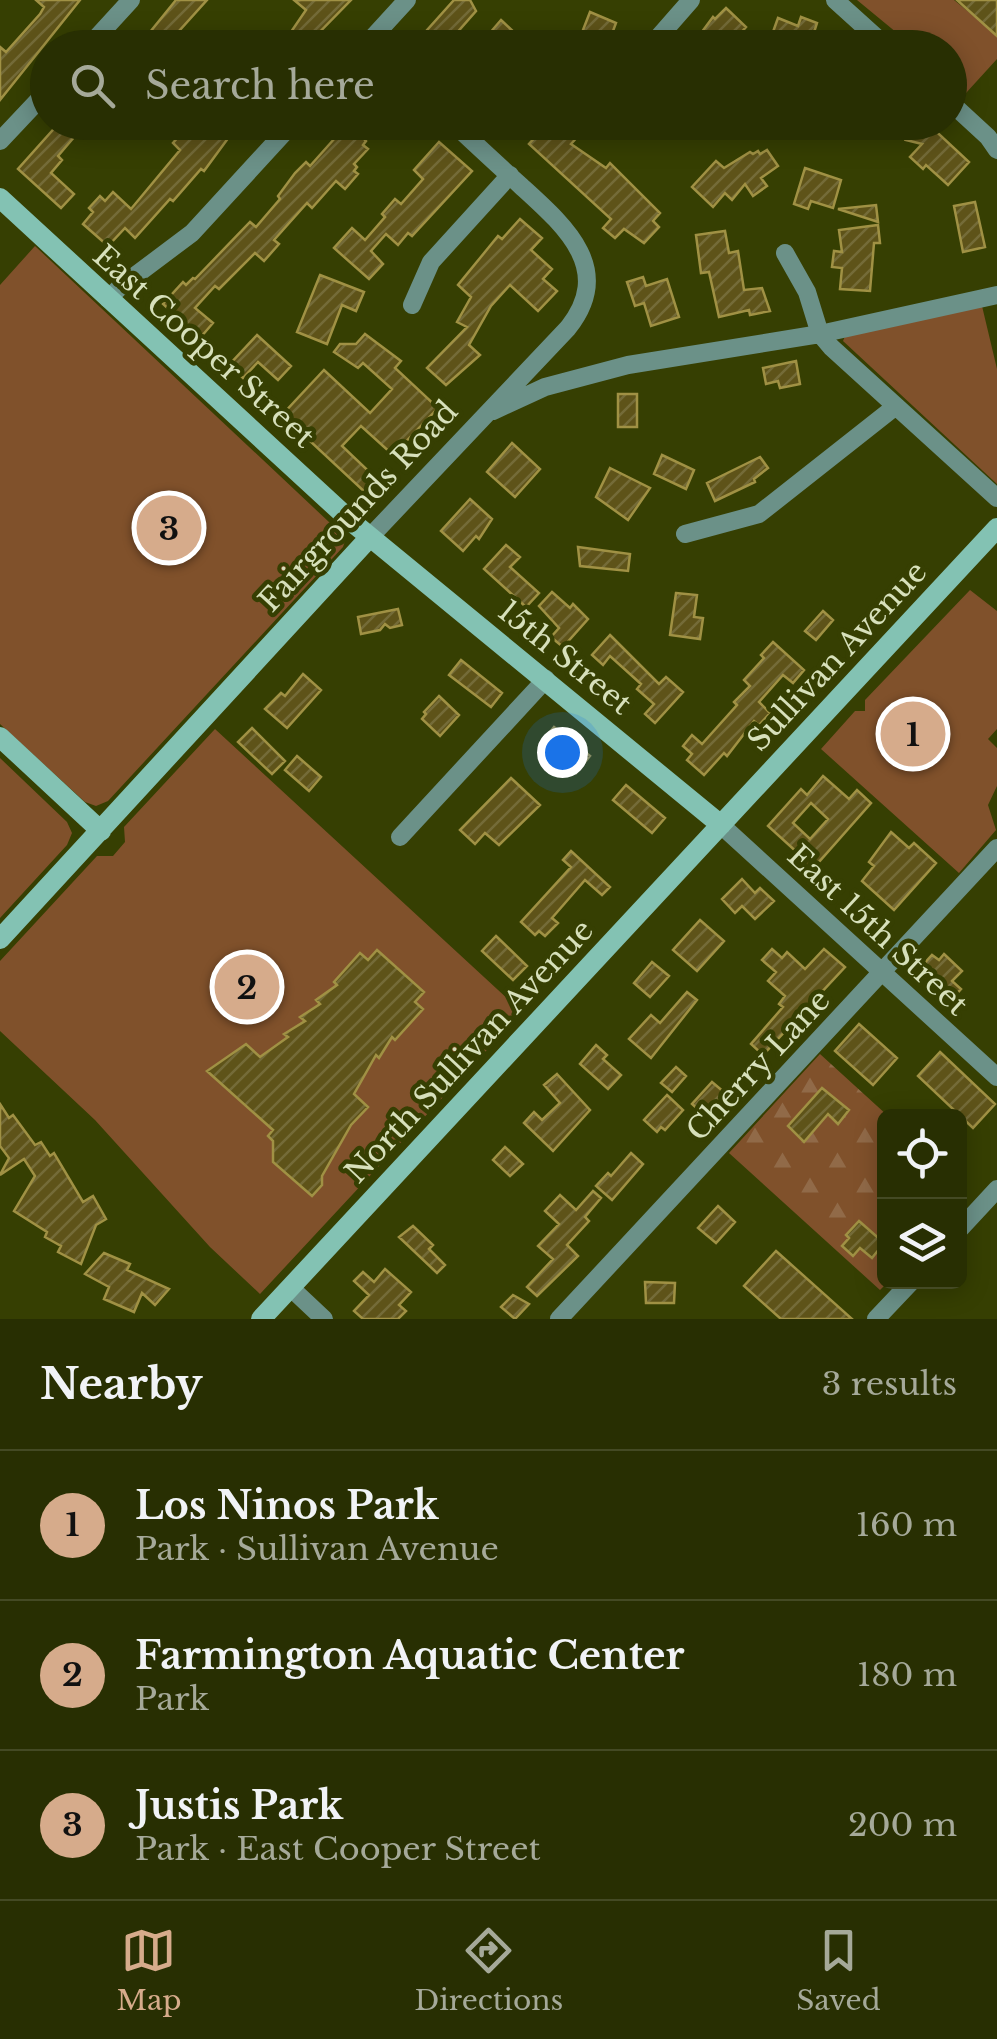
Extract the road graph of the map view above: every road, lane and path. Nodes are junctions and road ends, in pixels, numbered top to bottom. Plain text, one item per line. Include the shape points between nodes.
1 (131, 0) edge
2 (407, 0) edge
3 (691, 0) edge
4 (834, 0) edge
5 (103, 30) edge
6 (380, 30) edge
7 (665, 30) edge
8 (868, 30) edge
9 (30, 109) edge
10 (967, 118) edge
11 (278, 140) edge
12 (472, 140) edge
13 (0, 141) edge
14 (997, 150) edge
15 (510, 175) junction
16 (0, 198) edge
17 (784, 253) dead end
18 (997, 296) edge
19 (108, 299) junction
20 (412, 305) dead end
21 (820, 334) junction
22 (896, 406) junction
23 (483, 415) junction
24 (997, 498) edge
25 (997, 528) edge
26 (685, 534) dead end
27 (370, 536) junction
28 (546, 679) junction
29 (0, 736) edge
30 (721, 825) junction
31 (101, 831) junction
32 (400, 837) dead end
33 (997, 848) edge
34 (0, 940) edge
35 (882, 972) junction
36 (997, 1077) edge
37 (997, 1189) edge
38 (967, 1221) edge
39 (290, 1288) junction
40 (904, 1289) edge
41 (261, 1319) edge
42 (324, 1319) edge
43 (559, 1319) edge
44 (876, 1319) edge

1 - 5 street
2 - 6 street
3 - 7 street
4 - 8 street
9 - 13 street
10 - 14 street
11 - 19 street via 192,234
12 - 15 street
15 - 20 street via 431,262
15 - 23 street via 565,228 583,259 587,292 575,318
16 - 19 street, East Cooper Street
17 - 21 street via 807,292
18 - 21 street, Fairgrounds Road
19 - 27 street, East Cooper Street
21 - 22 street
21 - 23 street, Fairgrounds Road via 628,365
22 - 24 street
22 - 26 street via 759,514
23 - 27 street, Fairgrounds Road
25 - 30 street, Sullivan Avenue
27 - 28 street, 15th Street
27 - 31 street, Fairgrounds Road
28 - 30 street, 15th Street
28 - 32 street
29 - 31 street
30 - 35 street, East 15th Street
30 - 39 street, North Sullivan Avenue
31 - 34 street, Fairgrounds Road
33 - 35 street, Cherry Lane
35 - 36 street, East 15th Street
35 - 43 street, Cherry Lane
37 - 38 street
39 - 41 street, North Sullivan Avenue
39 - 42 street
40 - 44 street

